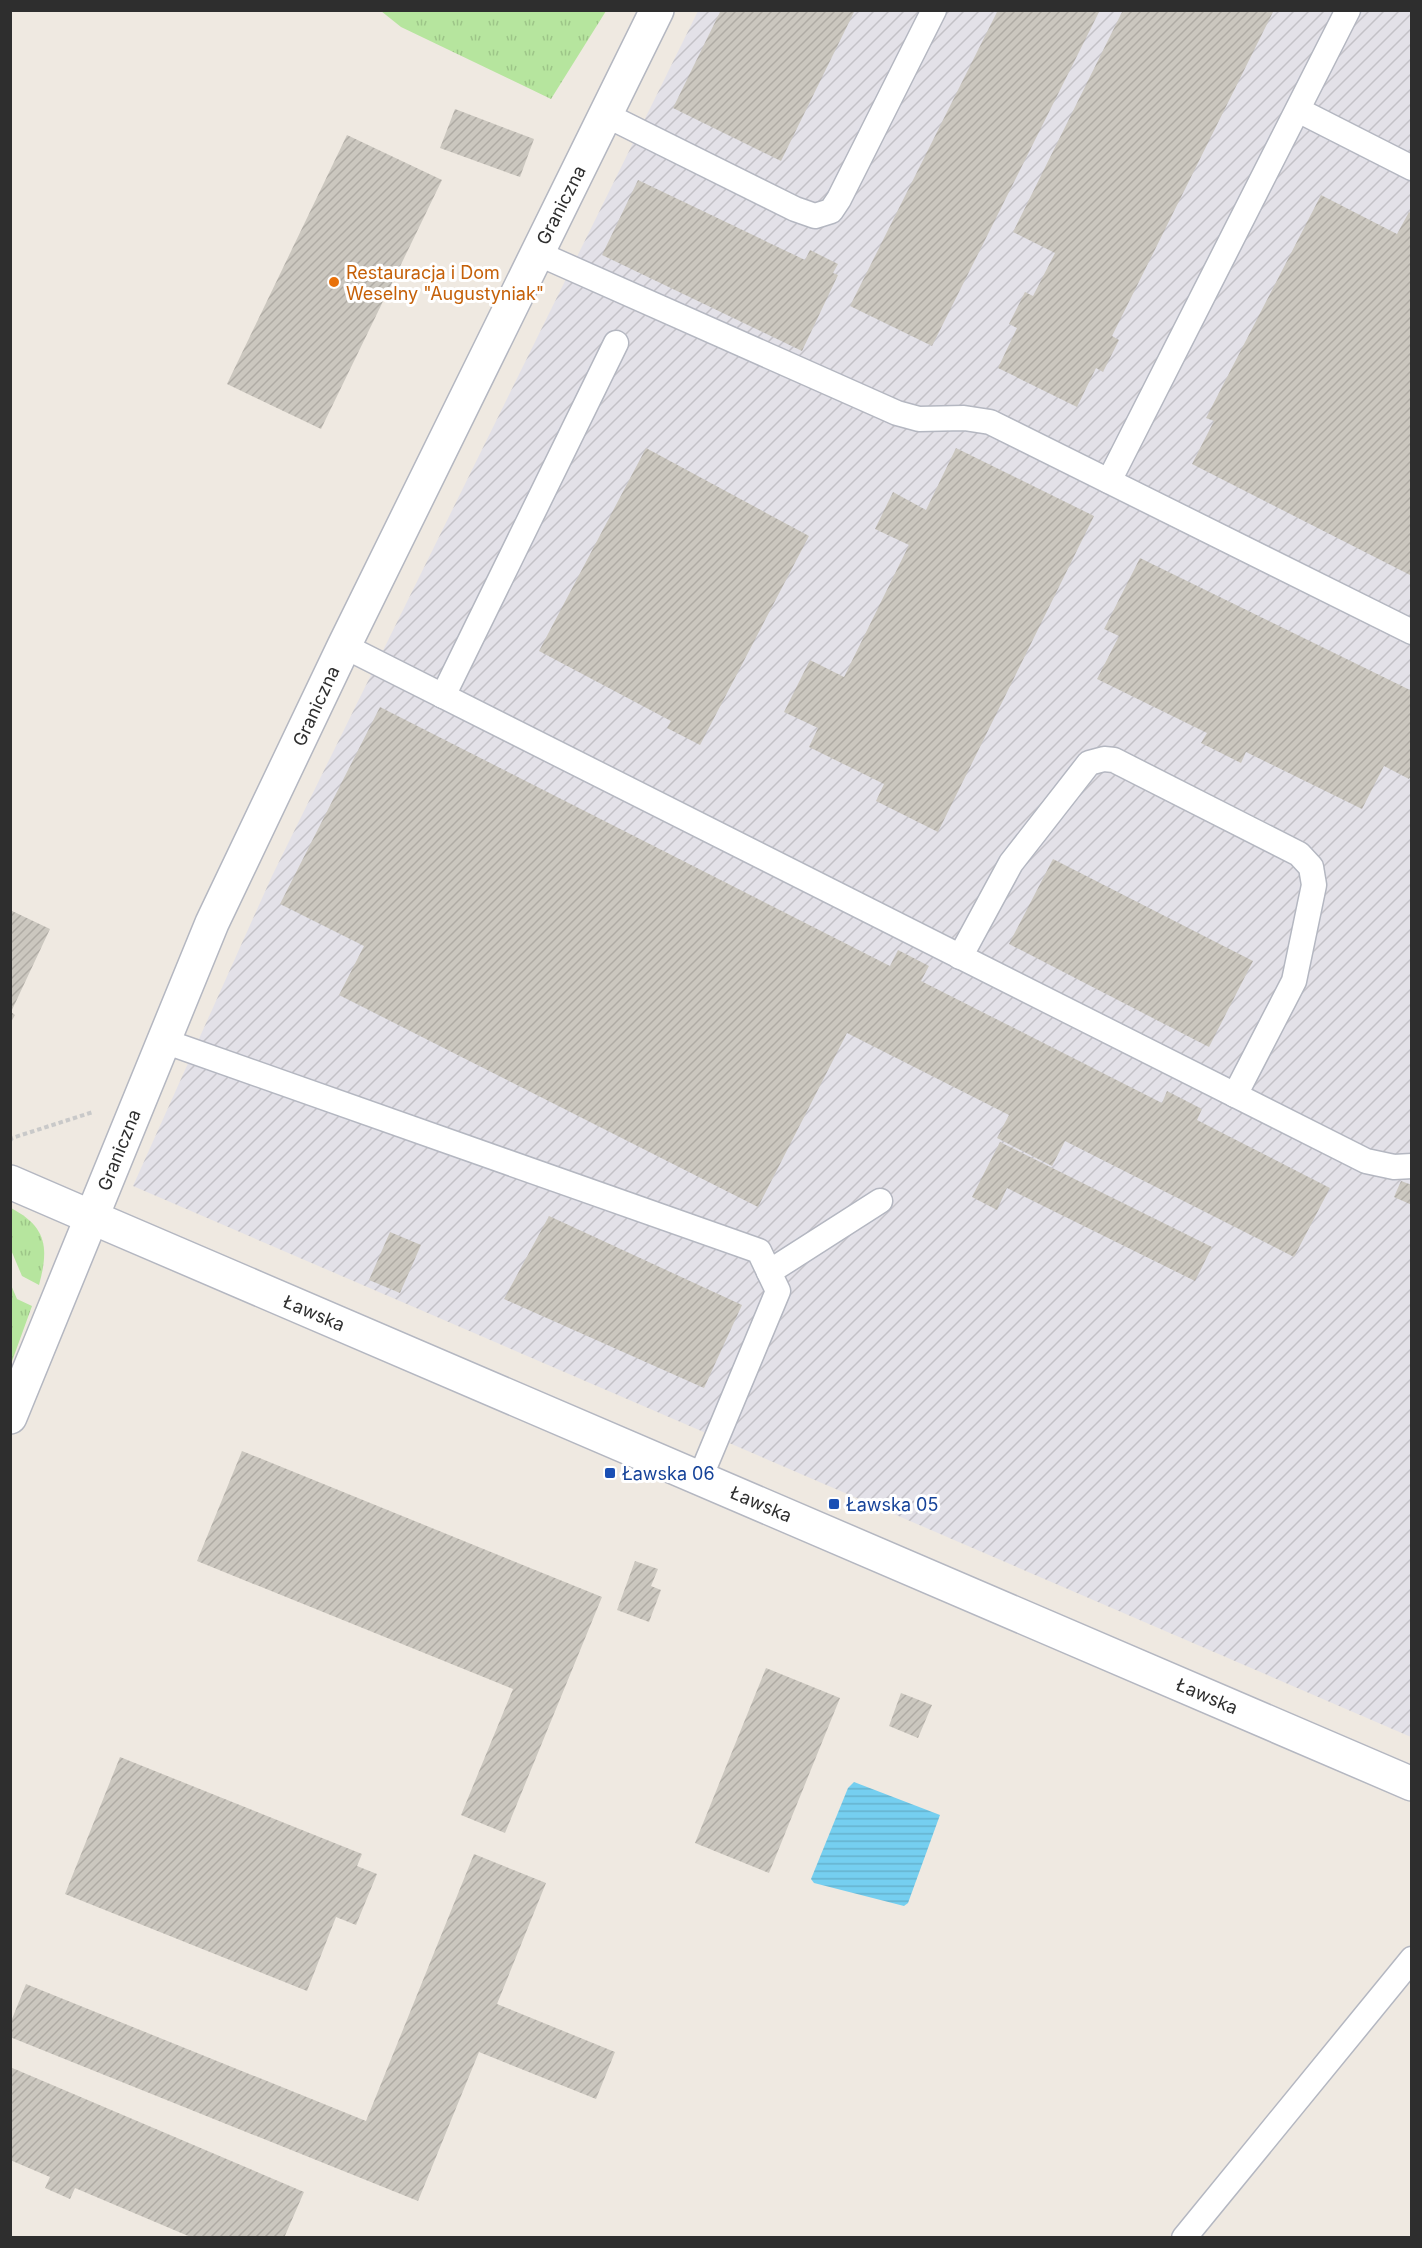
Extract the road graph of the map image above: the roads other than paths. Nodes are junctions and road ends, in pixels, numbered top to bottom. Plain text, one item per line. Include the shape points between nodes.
1 (657, 10) edge
2 (934, 10) edge
3 (1348, 10) edge
4 (1298, 110) junction
5 (606, 115) junction
6 (1412, 168) edge
7 (537, 253) junction
8 (616, 343) dead end
9 (1109, 481) junction
10 (1412, 632) edge
11 (344, 646) junction
12 (443, 696) junction
13 (960, 957) junction
14 (164, 1041) junction
15 (1235, 1095) junction
16 (1412, 1166) edge
17 (10, 1182) edge
18 (880, 1201) dead end
19 (91, 1217) junction
20 (769, 1272) junction
21 (10, 1417) edge
22 (699, 1478) junction
23 (1412, 1784) edge
24 (1412, 1959) edge
25 (1184, 2238) edge

1 - 5 street, Graniczna
2 - 5 lane via 831,212 815,216 795,209
3 - 4 lane
4 - 6 lane
4 - 9 lane
5 - 7 street, Graniczna
7 - 9 lane via 897,413 919,419 953,417 990,422
7 - 11 street, Graniczna
8 - 12 lane
9 - 10 lane
11 - 12 lane
11 - 14 street, Graniczna via 212,923
12 - 13 lane
13 - 15 lane
13 - 15 lane via 1011,863 1089,763 1114,760 1299,854 1311,867 1314,885 1294,981
14 - 19 street, Graniczna
14 - 20 lane via 759,1251
15 - 16 lane via 1366,1161
17 - 19 street, Ławska
18 - 20 lane
19 - 21 street, Graniczna
19 - 22 street, Ławska
20 - 22 lane via 778,1291
22 - 23 street, Ławska
24 - 25 lane

